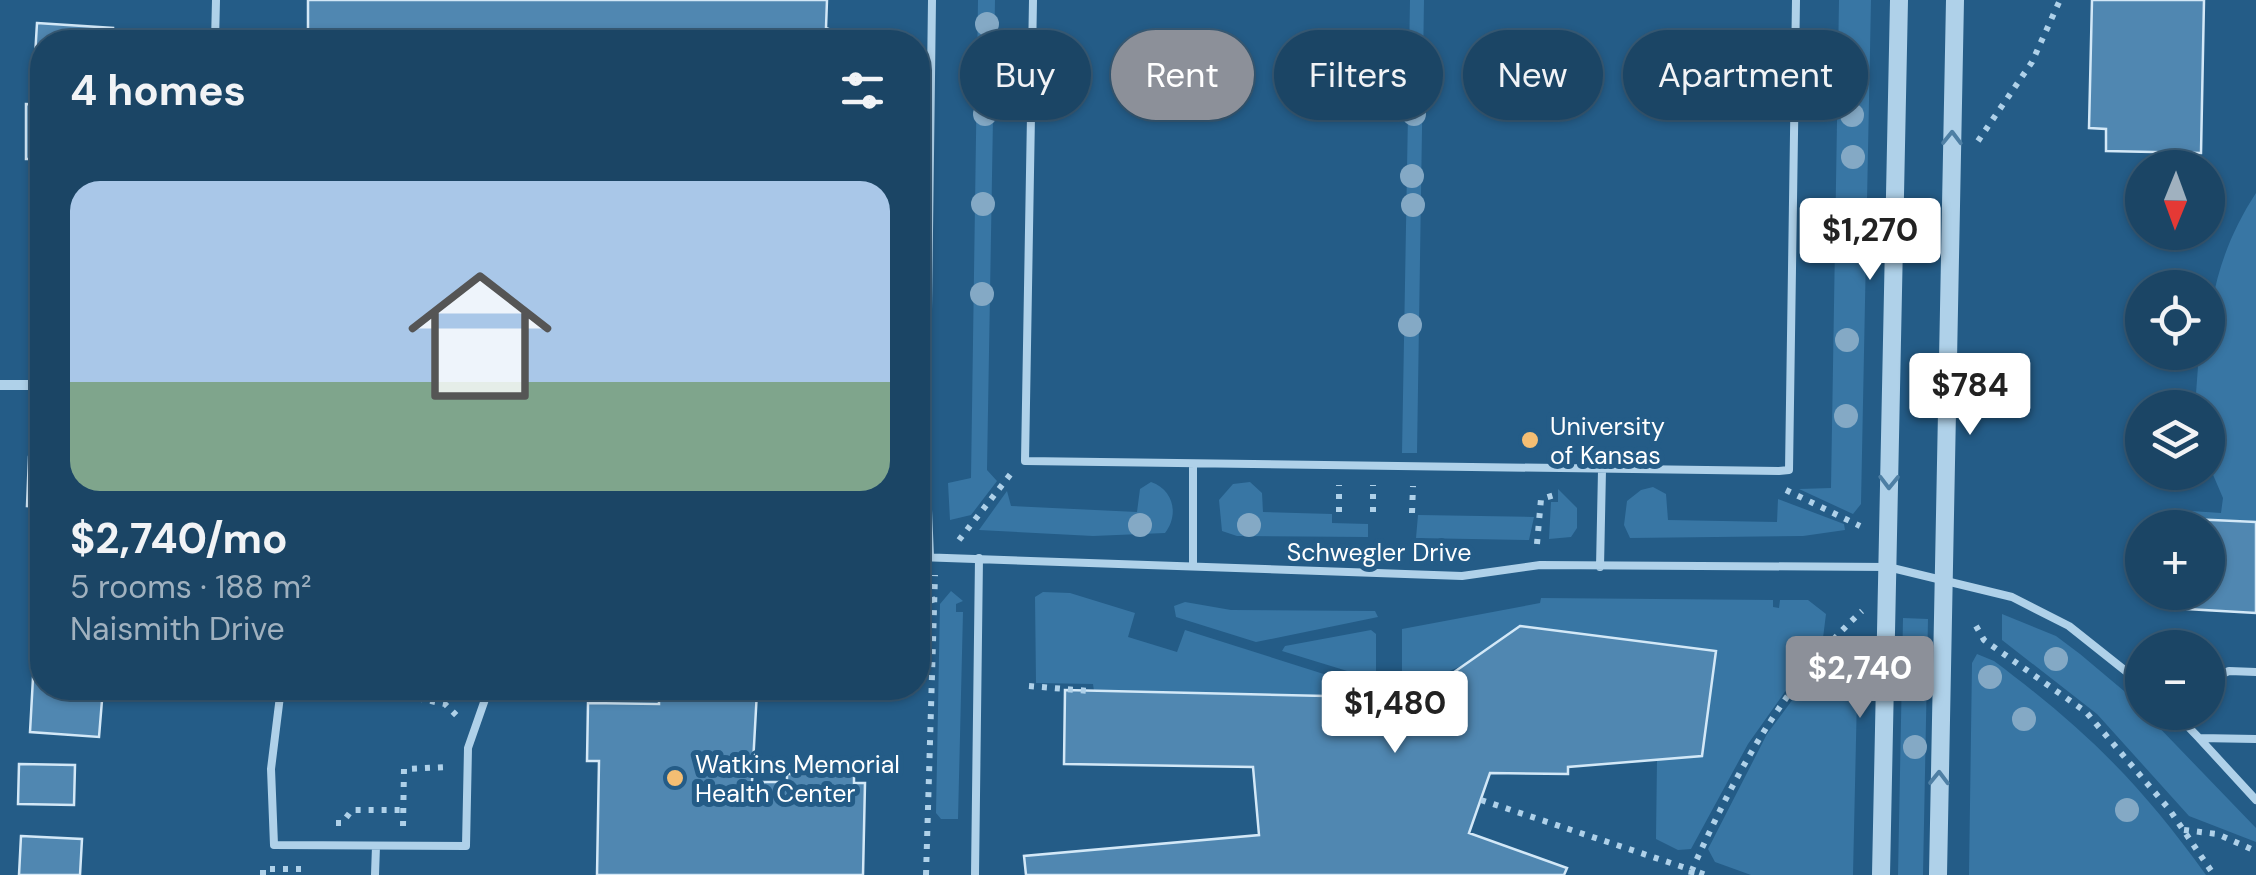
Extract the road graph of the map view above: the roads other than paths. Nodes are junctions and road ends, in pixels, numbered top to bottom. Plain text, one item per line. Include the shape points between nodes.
1 (216, 0) edge
2 (932, 0) edge
3 (1032, 0) edge
4 (1796, 0) edge
5 (1900, 0) edge
6 (1956, 0) edge
7 (215, 30) edge
8 (930, 155) edge
9 (0, 384) edge
10 (30, 385) edge
11 (1193, 464) junction
12 (1602, 470) junction
13 (930, 556) edge
14 (979, 558) junction
15 (1193, 563) junction
16 (1600, 567) junction
17 (1888, 567) junction
18 (1943, 577) junction
19 (2125, 671) edge
20 (2256, 672) edge
21 (2225, 674) edge
22 (280, 700) edge
23 (485, 700) edge
24 (2191, 730) edge
25 (2198, 738) junction
26 (2256, 739) edge
27 (2256, 800) edge
28 (376, 846) junction
29 (375, 875) edge
30 (975, 875) edge
31 (1881, 875) edge
32 (1938, 875) edge

1 - 7 lane
2 - 8 lane
3 - 11 lane via 1025,461
4 - 12 lane via 1789,470
5 -> 17 street
18 -> 6 street
9 - 10 street
11 - 12 lane
11 - 15 lane
12 - 16 lane
13 - 14 lane, Schwegler Drive
14 - 15 lane, Schwegler Drive
14 - 30 lane
15 - 16 lane, Schwegler Drive via 1235,571 1462,576 1540,564
16 - 17 lane, Schwegler Drive
17 - 18 lane, Schwegler Drive
17 - 31 street
18 - 19 lane, Schwegler Drive via 2012,597
32 -> 18 street
20 - 21 lane
22 - 28 lane via 274,845
23 - 28 lane via 468,762 466,846
24 - 25 lane
25 - 26 lane
25 - 27 lane
28 - 29 lane

